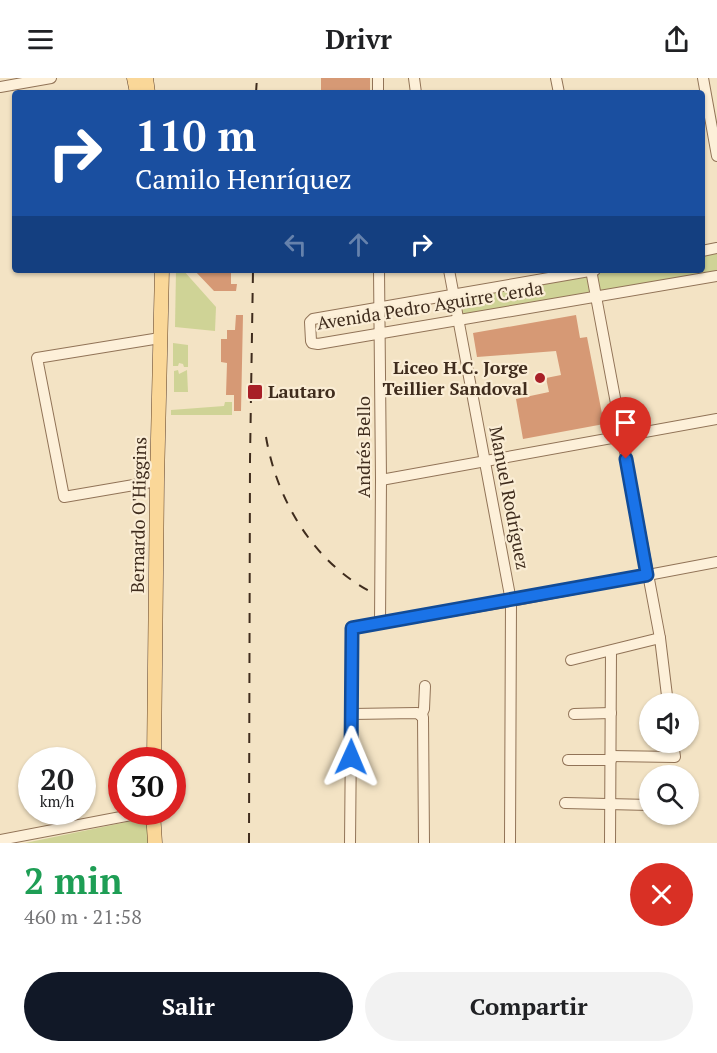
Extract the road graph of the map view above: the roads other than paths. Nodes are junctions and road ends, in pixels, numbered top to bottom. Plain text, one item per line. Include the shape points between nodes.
1 (47, 78) edge
2 (703, 78) edge
3 (0, 87) edge
4 (709, 106) edge
5 (717, 156) edge
6 (162, 273) edge
7 (379, 273) edge
8 (450, 273) edge
9 (575, 273) edge
10 (592, 273) edge
11 (717, 276) edge
12 (453, 294) junction
13 (596, 297) junction
14 (379, 308) junction
15 (459, 320) junction
16 (380, 333) junction
17 (160, 338) junction
18 (717, 419) edge
19 (621, 436) junction
20 (485, 462) junction
21 (381, 480) junction
22 (157, 481) junction
23 (717, 562) edge
24 (647, 575) junction
25 (512, 601) junction
26 (380, 624) junction
27 (660, 638) junction
28 (611, 651) junction
29 (571, 660) dead end
30 (425, 686) dead end
31 (667, 693) edge
32 (611, 713) junction
33 (352, 714) junction
34 (574, 714) dead end
35 (421, 716) junction
36 (154, 747) edge
37 (674, 753) edge
38 (611, 758) junction
39 (568, 760) dead end
40 (565, 803) dead end
41 (610, 804) junction
42 (639, 805) edge
43 (108, 819) edge
44 (154, 825) edge
45 (0, 840) edge
46 (155, 843) edge
47 (350, 843) edge
48 (424, 843) edge
49 (510, 843) edge
50 (610, 843) edge

1 - 3 street
2 - 4 street
4 - 5 street
6 - 17 main road, Bernardo O'Higgins
7 - 14 street, Andrés Bello
8 - 12 street, Manuel Rodríguez
9 - 12 street, Avenida Pedro Aguirre Cerda
10 - 13 street
11 - 13 street, Avenida Pedro Aguirre Cerda
12 - 14 street, Avenida Pedro Aguirre Cerda
12 - 15 street, Manuel Rodríguez
13 - 15 street, Avenida Pedro Aguirre Cerda
13 - 19 street
14 - 16 street, Andrés Bello
14 - 16 street, Avenida Pedro Aguirre Cerda via 310,322 311,341 315,344
15 - 16 street, Avenida Pedro Aguirre Cerda
15 - 20 street, Manuel Rodríguez
16 - 21 street, Andrés Bello
17 - 22 main road, Bernardo O'Higgins
17 - 22 street via 37,358 64,497
18 - 19 street
19 - 20 street
19 - 24 street
20 - 21 street
20 - 25 street, Manuel Rodríguez
21 - 26 street, Andrés Bello
22 - 36 main road, Bernardo O'Higgins
23 - 24 street
24 - 25 street
24 - 27 street
25 - 26 street
25 - 49 street, Manuel Rodríguez
26 - 33 street via 352,628
27 - 28 street
27 - 31 street
28 - 29 street
28 - 32 street
30 - 35 street
32 - 34 street
32 - 38 street
33 - 35 street
33 - 47 street
35 - 48 street
37 - 38 street via 675,757
38 - 39 street
38 - 41 street
40 - 41 street
41 - 42 street
41 - 50 street
43 - 45 street
44 - 46 main road

